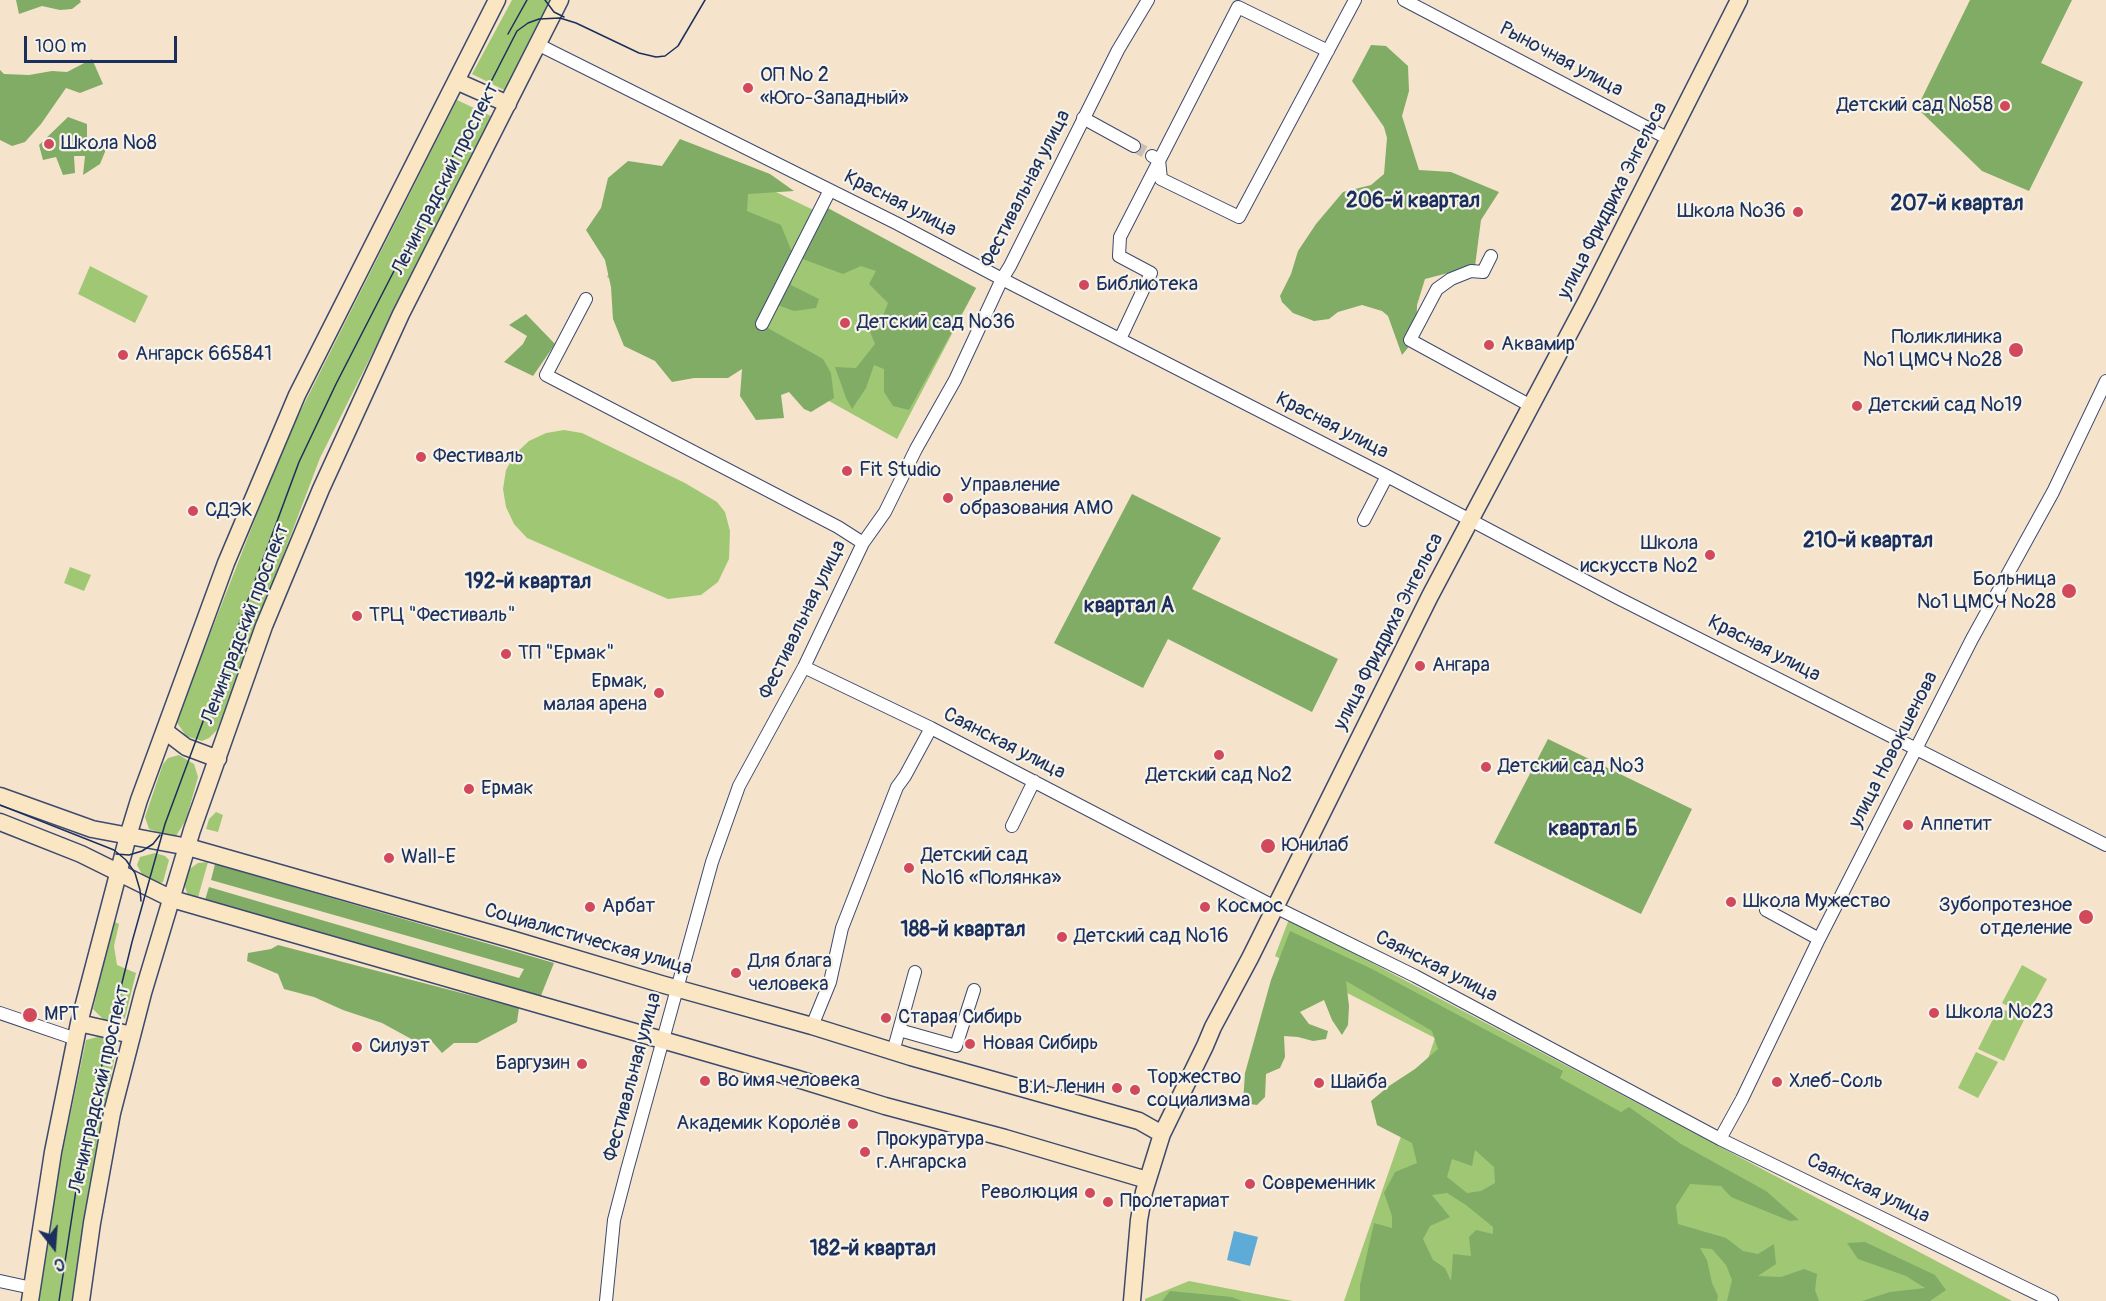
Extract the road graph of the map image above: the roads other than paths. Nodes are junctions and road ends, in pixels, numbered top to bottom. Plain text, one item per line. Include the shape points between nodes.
1 (497, 0) edge
2 (560, 0) edge
3 (1148, 0) edge
4 (1354, 0) edge
5 (1404, 0) edge
6 (1739, 0) edge
7 (539, 45) junction
8 (1328, 51) junction
9 (456, 81) junction
10 (508, 104) junction
11 (1083, 118) junction
12 (1668, 138) junction
13 (1134, 146) tunnel mouth
14 (1155, 158) junction
15 (830, 190) junction
16 (1491, 256) dead end
17 (1002, 279) junction
18 (586, 299) dead end
19 (762, 324) dead end
20 (1120, 339) junction
21 (2106, 381) edge
22 (1532, 405) junction
23 (1387, 476) junction
24 (1364, 520) dead end
25 (1470, 520) junction
26 (863, 543) junction
27 (804, 667) junction
28 (931, 728) junction
29 (165, 731) junction
30 (1917, 749) junction
31 (218, 759) junction
32 (1035, 781) junction
33 (0, 796) edge
34 (0, 822) edge
35 (1012, 826) dead end
36 (128, 836) junction
37 (2106, 845) edge
38 (188, 847) junction
39 (119, 874) junction
40 (172, 899) junction
41 (1275, 907) junction
42 (1766, 910) dead end
43 (1819, 939) junction
44 (915, 972) dead end
45 (678, 988) junction
46 (974, 990) dead end
47 (0, 1012) edge
48 (812, 1026) junction
49 (898, 1030) junction
50 (78, 1031) junction
51 (132, 1035) junction
52 (663, 1040) junction
53 (892, 1052) junction
54 (1162, 1134) junction
55 (1720, 1139) junction
56 (1147, 1180) junction
57 (0, 1281) edge
58 (31, 1295) edge
59 (81, 1301) edge
60 (606, 1301) edge
61 (1132, 1301) edge
62 (2052, 1301) edge

1 - 9 street, Ленинградский проспект
2 - 7 street, Ленинградский проспект
3 - 11 street, Фестивальная улица
4 - 8 street
5 - 12 street, Рыночная улица
6 - 12 street, улица Фридриха Энгельса
7 - 10 street, Ленинградский проспект
7 - 15 street, Красная улица
8 - 14 street via 1238,7
8 - 14 street via 1239,217 1161,179
9 - 10 street
9 - 29 street, Ленинградский проспект via 297,394 226,563
10 - 31 street, Ленинградский проспект via 401,314 321,489 264,626
11 - 13 street
11 - 17 street, Фестивальная улица
12 - 22 street, улица Фридриха Энгельса
14 - 20 street via 1120,237 1119,256 1151,273
15 - 17 street, Красная улица
15 - 19 street
16 - 22 street via 1483,272 1471,271 1437,289 1410,340
17 - 20 street, Красная улица
17 - 26 street, Фестивальная улица via 955,380 885,512
18 - 26 street via 546,375
20 - 23 street, Красная улица
21 - 30 street, улица Новокшенова via 2053,492
22 - 25 street, улица Фридриха Энгельса
23 - 24 street
23 - 25 street, Красная улица
25 - 30 street, Красная улица
25 - 41 street, улица Фридриха Энгельса
26 - 27 street, Фестивальная улица
27 - 28 street, Саянская улица
27 - 45 street, Фестивальная улица via 739,786 712,862
28 - 32 street, Саянская улица
28 - 48 street via 897,787 842,928 830,982
29 - 31 street via 186,747
29 - 36 street, Ленинградский проспект
30 - 37 street, Красная улица
30 - 43 street, улица Новокшенова
31 - 38 street, Ленинградский проспект
32 - 35 street
32 - 41 street, Саянская улица
33 - 36 street, Социалистическая улица via 92,829
34 - 39 street via 81,854
36 - 38 street, Социалистическая улица
36 - 39 street, Ленинградский проспект
38 - 40 street, Ленинградский проспект
38 - 45 street, Социалистическая улица
39 - 40 street
39 - 50 street, Ленинградский проспект
40 - 51 street, Ленинградский проспект
40 - 52 street
41 - 54 street, улица Фридриха Энгельса
41 - 55 street, Саянская улица via 1414,976
42 - 43 street
43 - 55 street, улица Новокшенова
44 - 49 street
45 - 48 street, Социалистическая улица
45 - 52 street, Фестивальная улица
46 - 49 street via 956,1046
47 - 50 street
48 - 53 street, Социалистическая улица
49 - 53 street
50 - 51 street
50 - 58 street, Ленинградский проспект via 53,1152
51 - 59 street, Ленинградский проспект via 112,1113
52 - 56 street
52 - 60 street, Фестивальная улица via 614,1220
53 - 54 street, Социалистическая улица via 1139,1121
54 - 56 street, улица Фридриха Энгельса
55 - 62 street, Саянская улица
56 - 61 street, улица Фридриха Энгельса via 1139,1220
57 - 58 street

